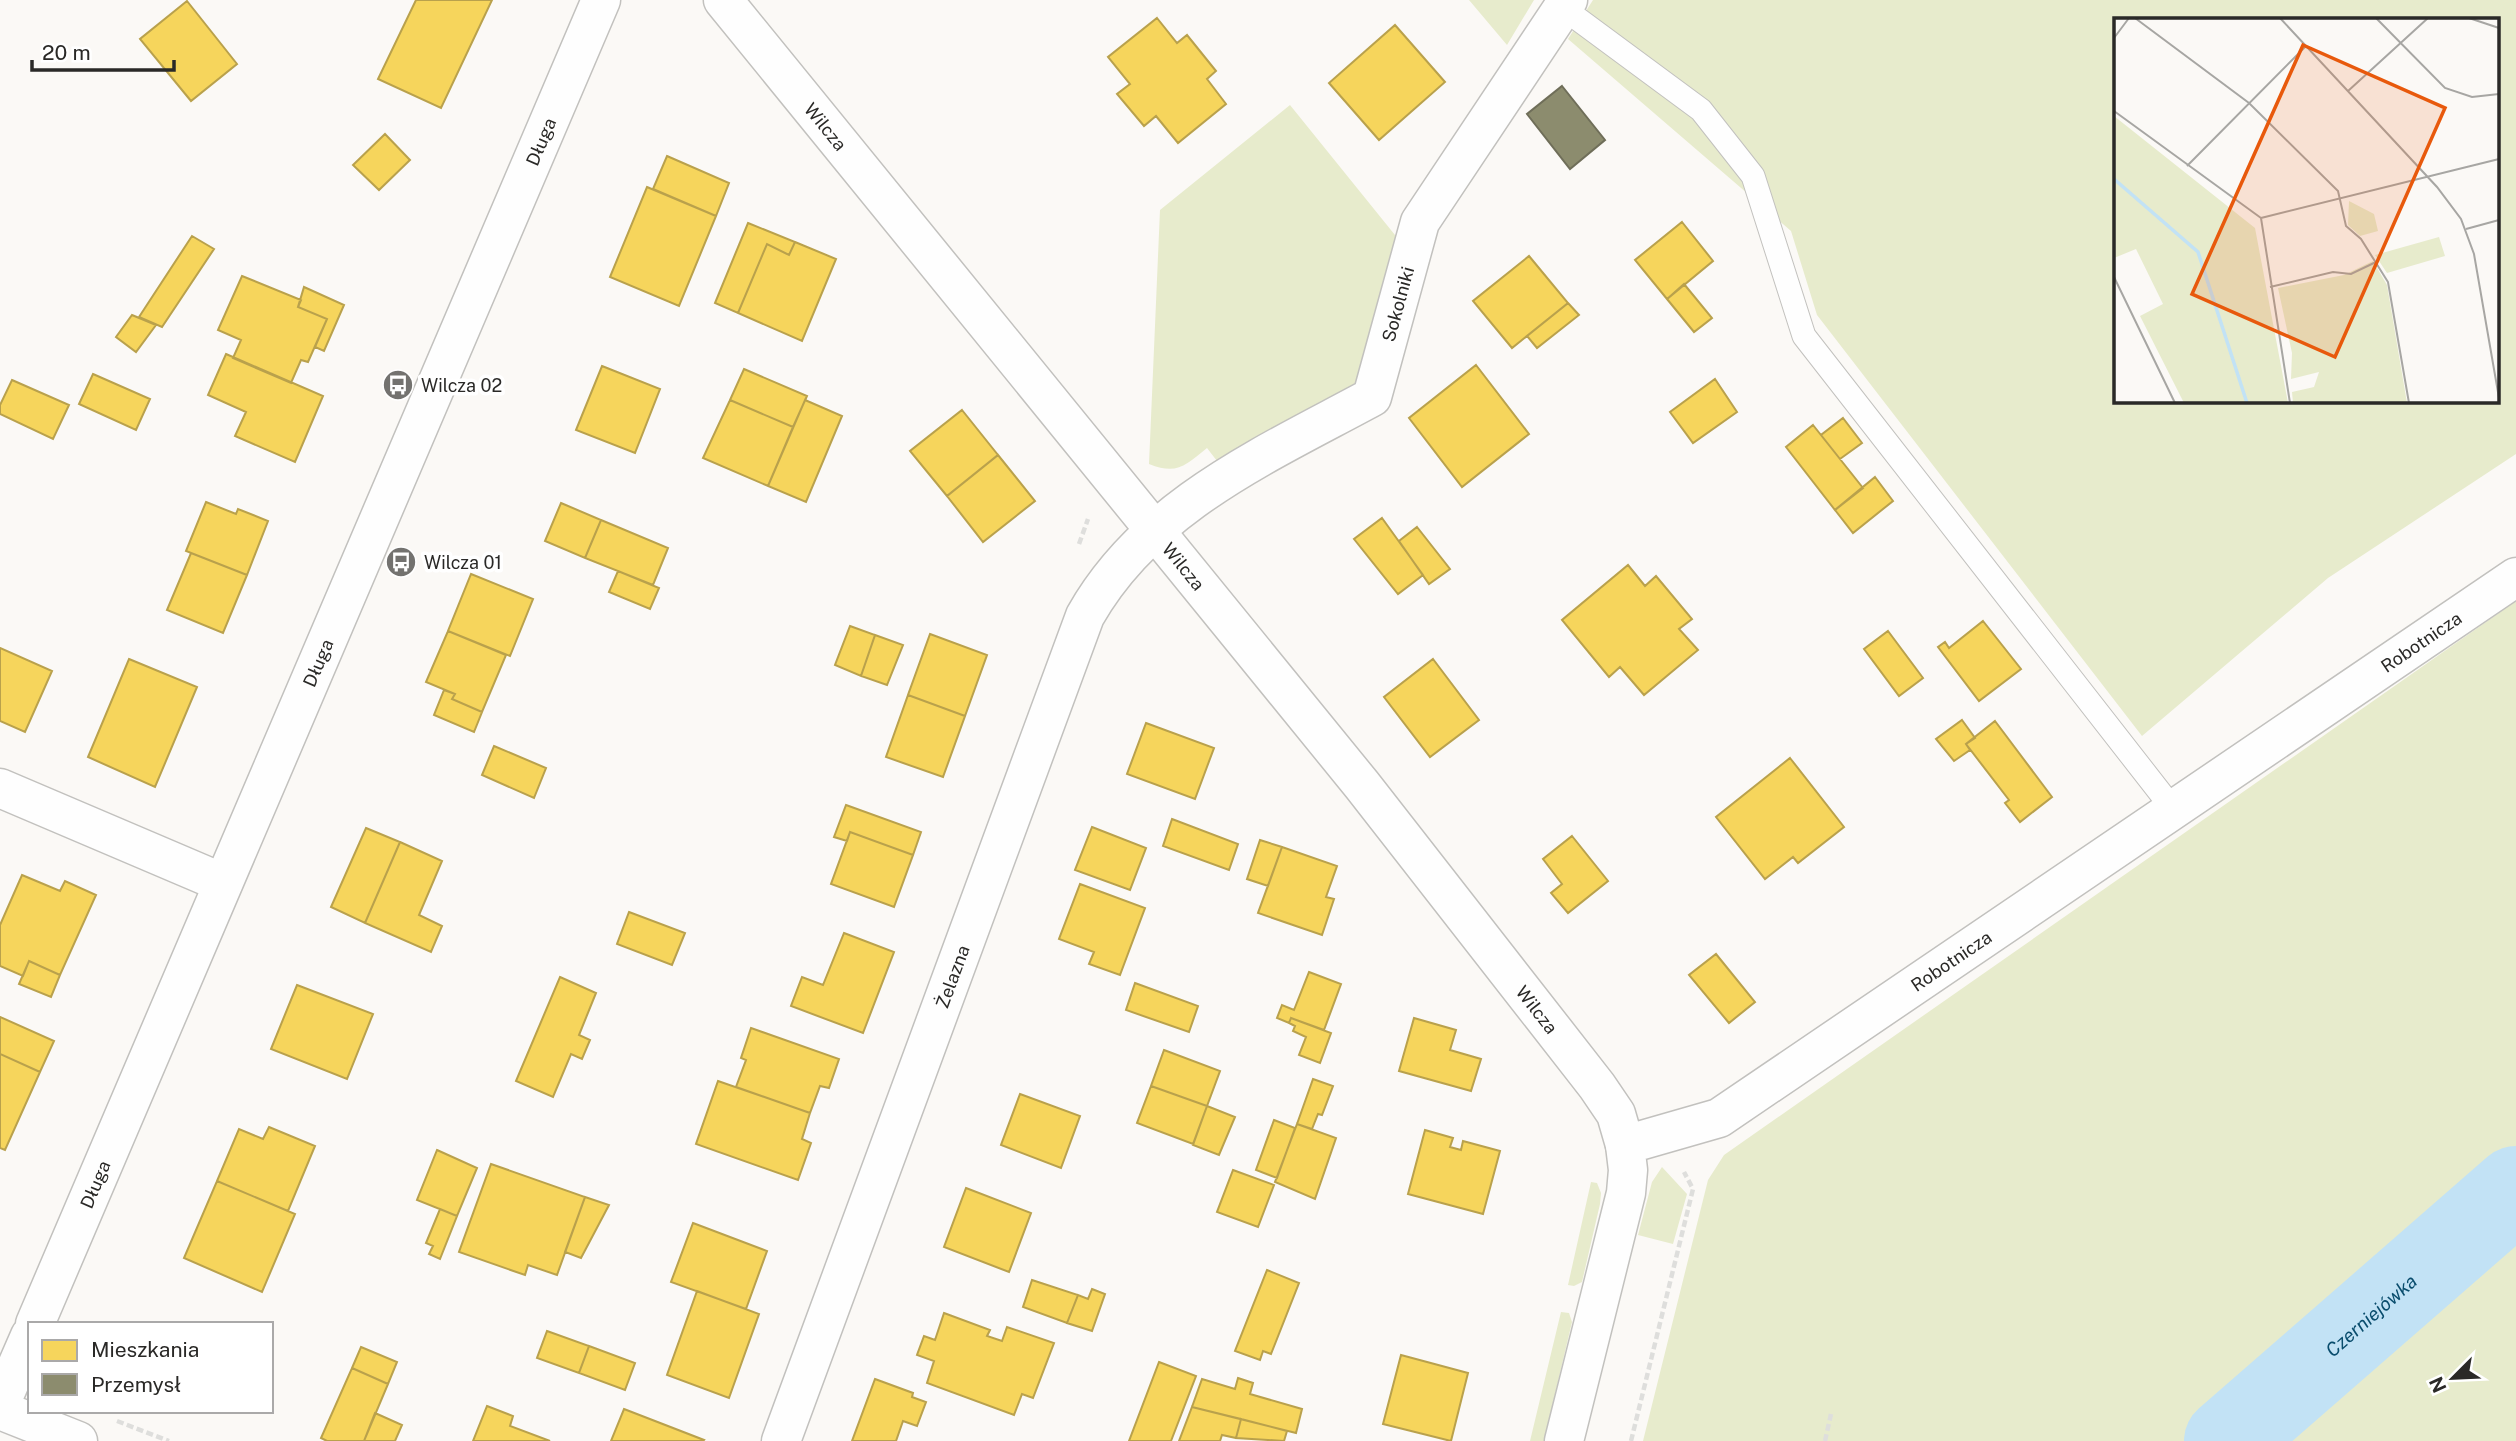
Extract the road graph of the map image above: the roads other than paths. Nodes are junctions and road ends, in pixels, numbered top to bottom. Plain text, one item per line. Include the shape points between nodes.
1 (601, 0) edge
2 (723, 0) edge
3 (1566, 4) edge
4 (1153, 529) junction
5 (2516, 577) edge
6 (0, 788) edge
7 (2173, 809) junction
8 (223, 883) junction
9 (1625, 1145) junction
10 (36, 1322) edge
11 (28, 1341) edge
12 (0, 1408) edge
13 (91, 1429) edge
14 (781, 1441) edge
15 (1564, 1441) edge

1 - 8 street, Długa
2 - 4 street, Wilcza
3 - 4 street, Sokolniki via 1420,222 1372,397 1224,477
3 - 7 lane via 1701,110 1753,176 1804,336
4 - 9 street, Wilcza via 1362,785 1597,1086 1615,1114
4 - 14 street, Żelazna via 1098,593 1085,617
5 - 7 street, Robotnicza
6 - 8 street
7 - 9 street, Robotnicza via 1718,1118
8 - 10 street, Długa
9 - 15 street via 1626,1193
11 - 12 street
12 - 13 street

